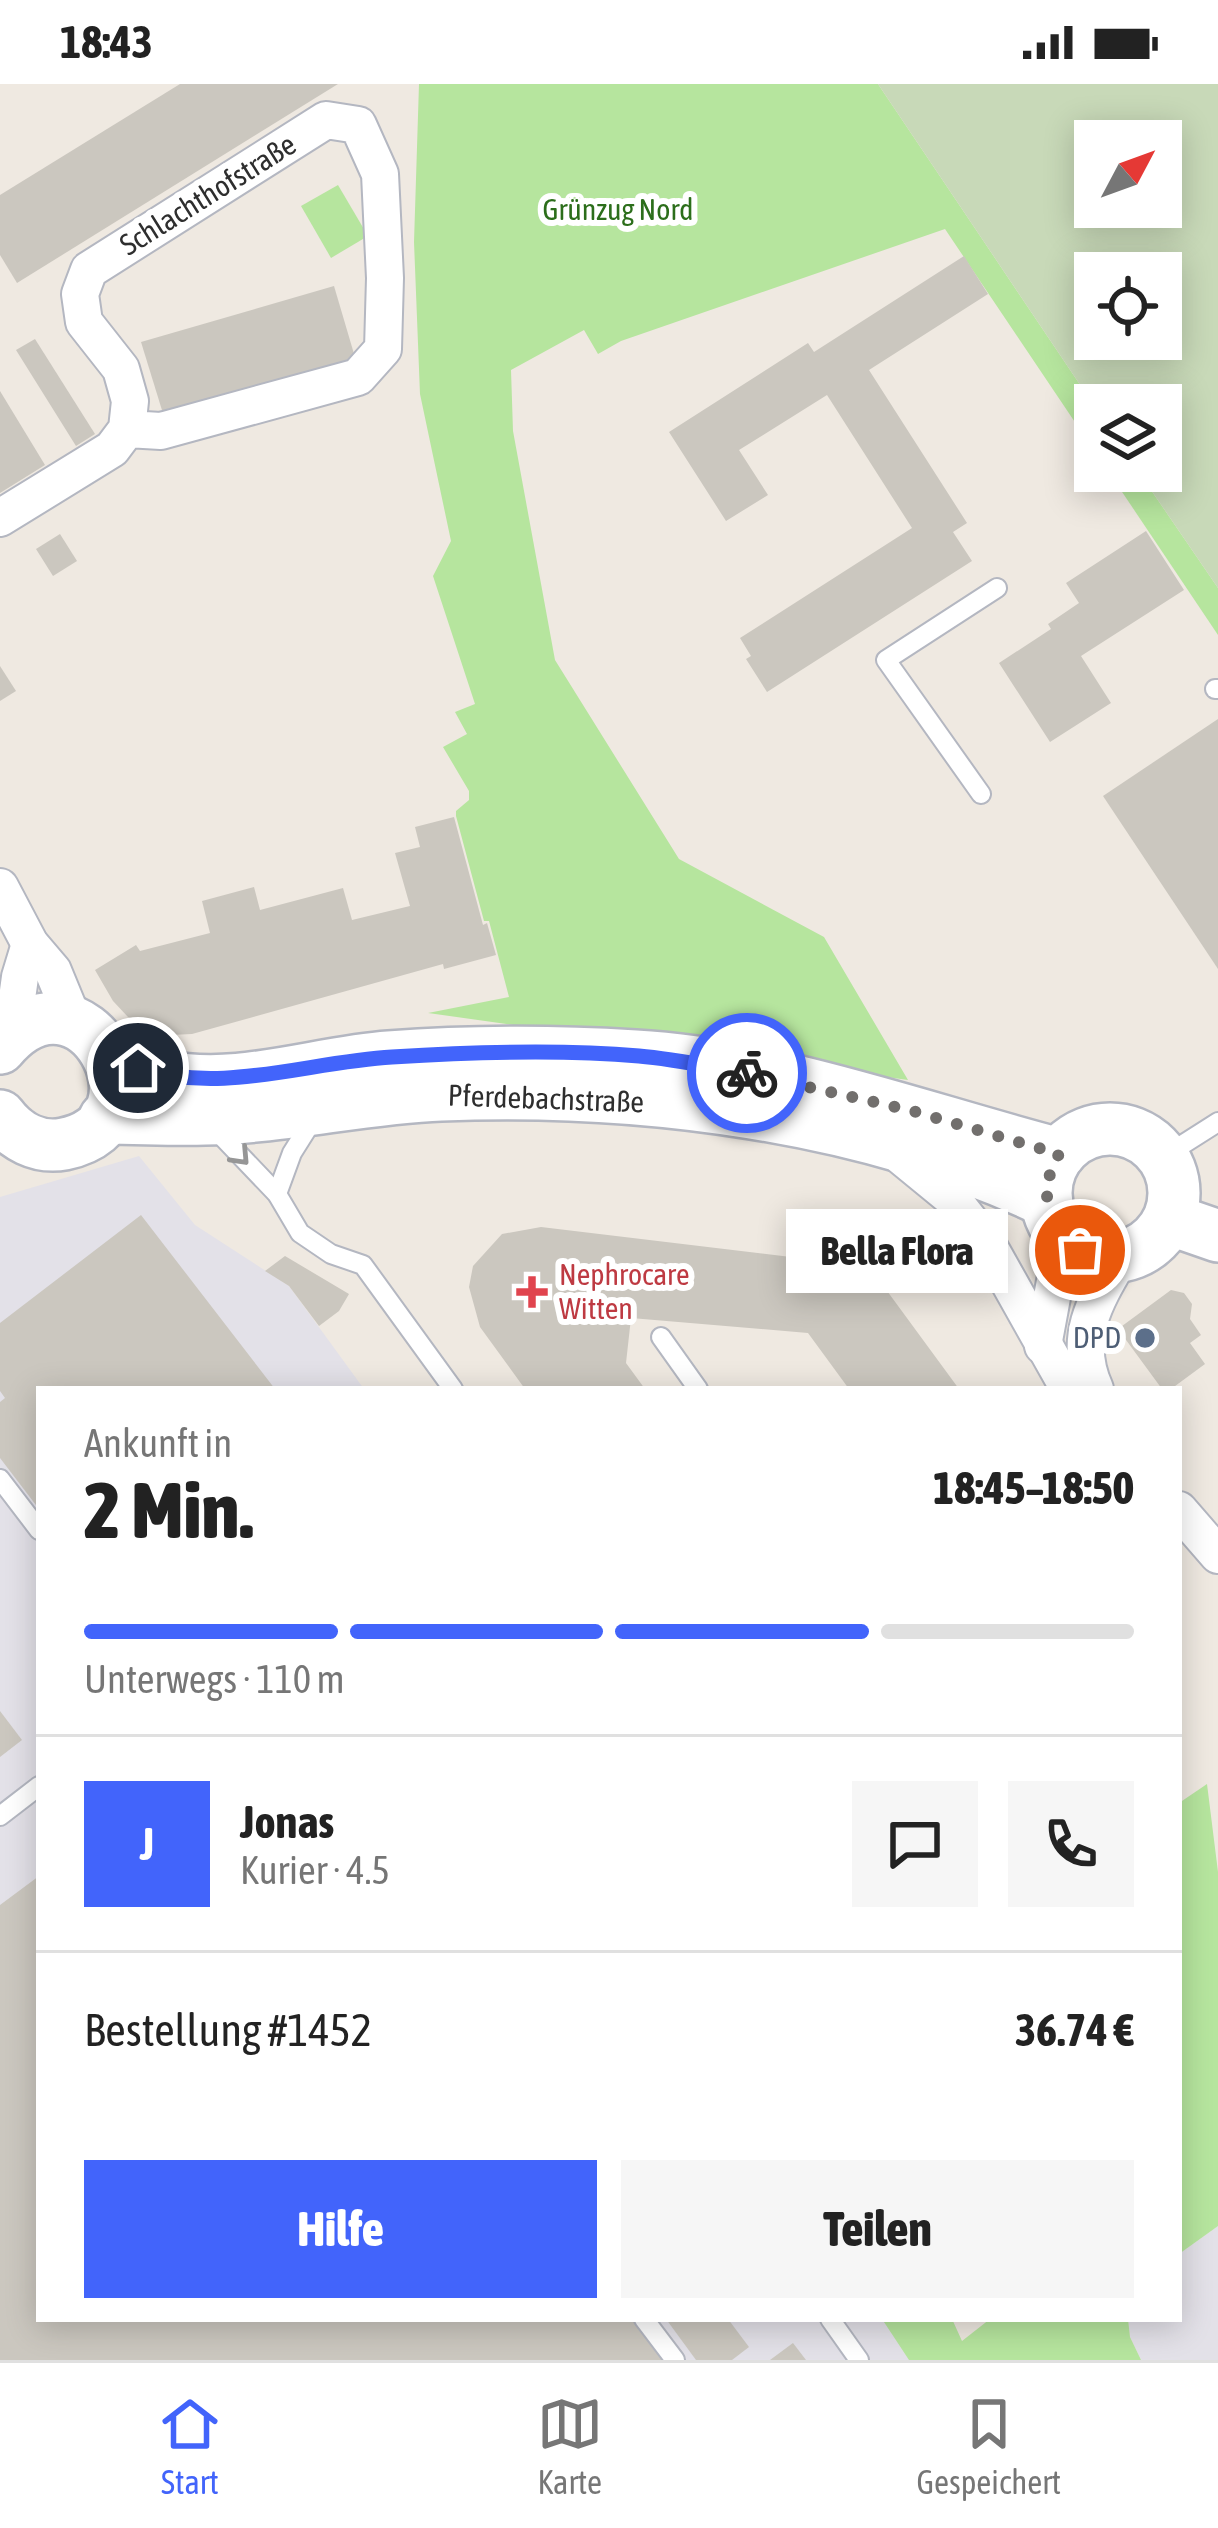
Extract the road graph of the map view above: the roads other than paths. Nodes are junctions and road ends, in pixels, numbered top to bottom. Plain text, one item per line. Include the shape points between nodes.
1 (127, 429) junction
2 (0, 518) edge
3 (997, 588) dead end
4 (980, 794) dead end
5 (0, 887) edge
6 (31, 944) junction
7 (74, 1022) junction
8 (6, 1041) edge
9 (112, 1060) junction
10 (320, 1109) junction
11 (0, 1118) edge
12 (105, 1118) junction
13 (206, 1119) junction
14 (1218, 1122) edge
15 (897, 1126) junction
16 (1163, 1157) junction
17 (277, 1194) junction
18 (1056, 1197) junction
19 (1169, 1219) junction
20 (1218, 1236) edge
21 (1121, 1257) junction
22 (661, 1337) dead end
23 (1043, 1346) junction
24 (451, 1386) edge
25 (696, 1386) edge
26 (1067, 1386) edge
27 (1094, 1386) edge
28 (0, 1479) edge
29 (1182, 1513) edge
30 (36, 1526) edge
31 (1218, 1555) edge
32 (36, 1788) edge
33 (0, 1816) edge
34 (646, 2322) edge
35 (832, 2322) edge
36 (676, 2360) edge
37 (859, 2360) edge

1 - 1 street, Schlachthofstraße via 161,431 358,377 382,349 380,174 358,125 326,120 89,270 80,294 84,322 121,370
1 - 2 street via 112,449
3 - 4 lane via 886,660
5 - 6 street
6 - 7 street via 53,970
6 - 8 street
7 - 8 main road via 41,1020
7 - 9 main road
9 - 12 main road via 116,1089
9 - 15 main road via 211,1080 385,1057 638,1056 766,1076
10 - 13 main road, Pferdebachstraße
10 - 15 main road, Pferdebachstraße via 546,1094
10 - 17 lane
11 - 12 main road via 25,1138 55,1146 90,1134
12 - 13 main road, Pferdebachstraße
13 -> 17 lane
14 - 16 lane
15 - 18 main road, Pferdebachstraße
15 - 23 street via 987,1243
16 - 18 main road via 1150,1142 1112,1128 1091,1131
16 - 19 main road via 1172,1176
17 - 24 lane via 300,1233 363,1264
18 - 21 main road via 1080,1250
18 - 23 street
19 - 20 main road
19 - 21 main road via 1158,1236
21 - 27 street via 1092,1306 1083,1344
22 - 25 lane
23 - 26 street
28 - 30 lane
29 - 31 street
32 - 33 lane
34 - 36 lane
35 - 37 lane

